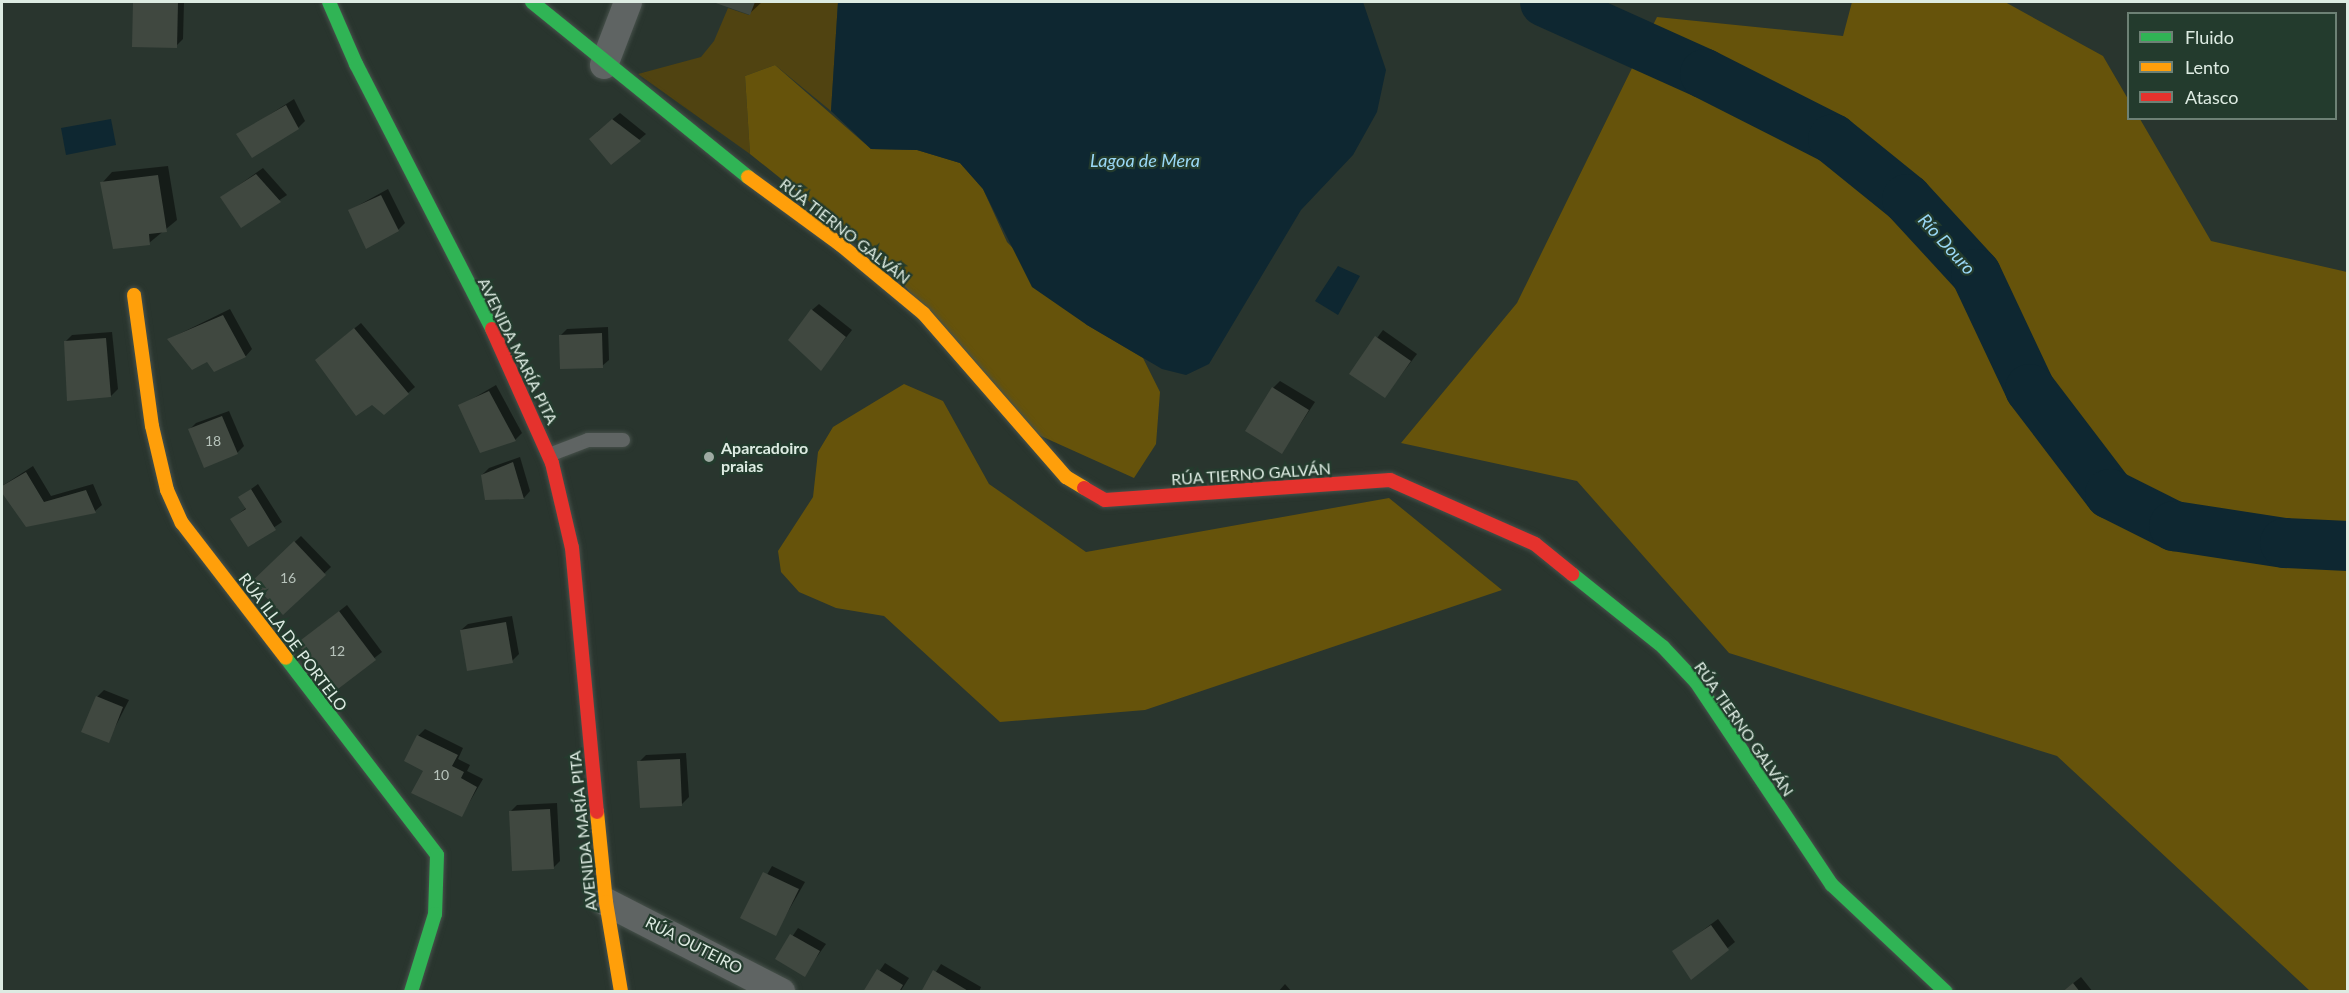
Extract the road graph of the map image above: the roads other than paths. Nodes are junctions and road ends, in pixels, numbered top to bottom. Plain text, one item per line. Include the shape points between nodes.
1 (329, 2) edge
2 (532, 2) edge
3 (628, 2) edge
4 (604, 65) junction
5 (134, 295) dead end
6 (623, 440) dead end
7 (549, 455) junction
8 (606, 902) junction
9 (411, 992) edge
10 (621, 992) edge
11 (781, 992) edge
12 (1946, 992) edge

1 - 7 street, AVENIDA MARÍA PITA via 356,64 516,377
2 - 4 street, RÚA TIERNO GALVÁN
3 - 4 street
4 - 12 street, RÚA TIERNO GALVÁN via 709,149 842,245 923,313 1066,477 1105,500 1390,480 1535,544 1663,647 1696,682 1832,885
5 - 9 street, RÚA ILLA DE PORTELO via 152,426 167,490 182,523 437,855 435,914
6 - 7 lane via 588,440
7 - 8 street, AVENIDA MARÍA PITA via 572,548
8 - 10 street, AVENIDA MARÍA PITA
8 - 11 street, RÚA OUTEIRO

